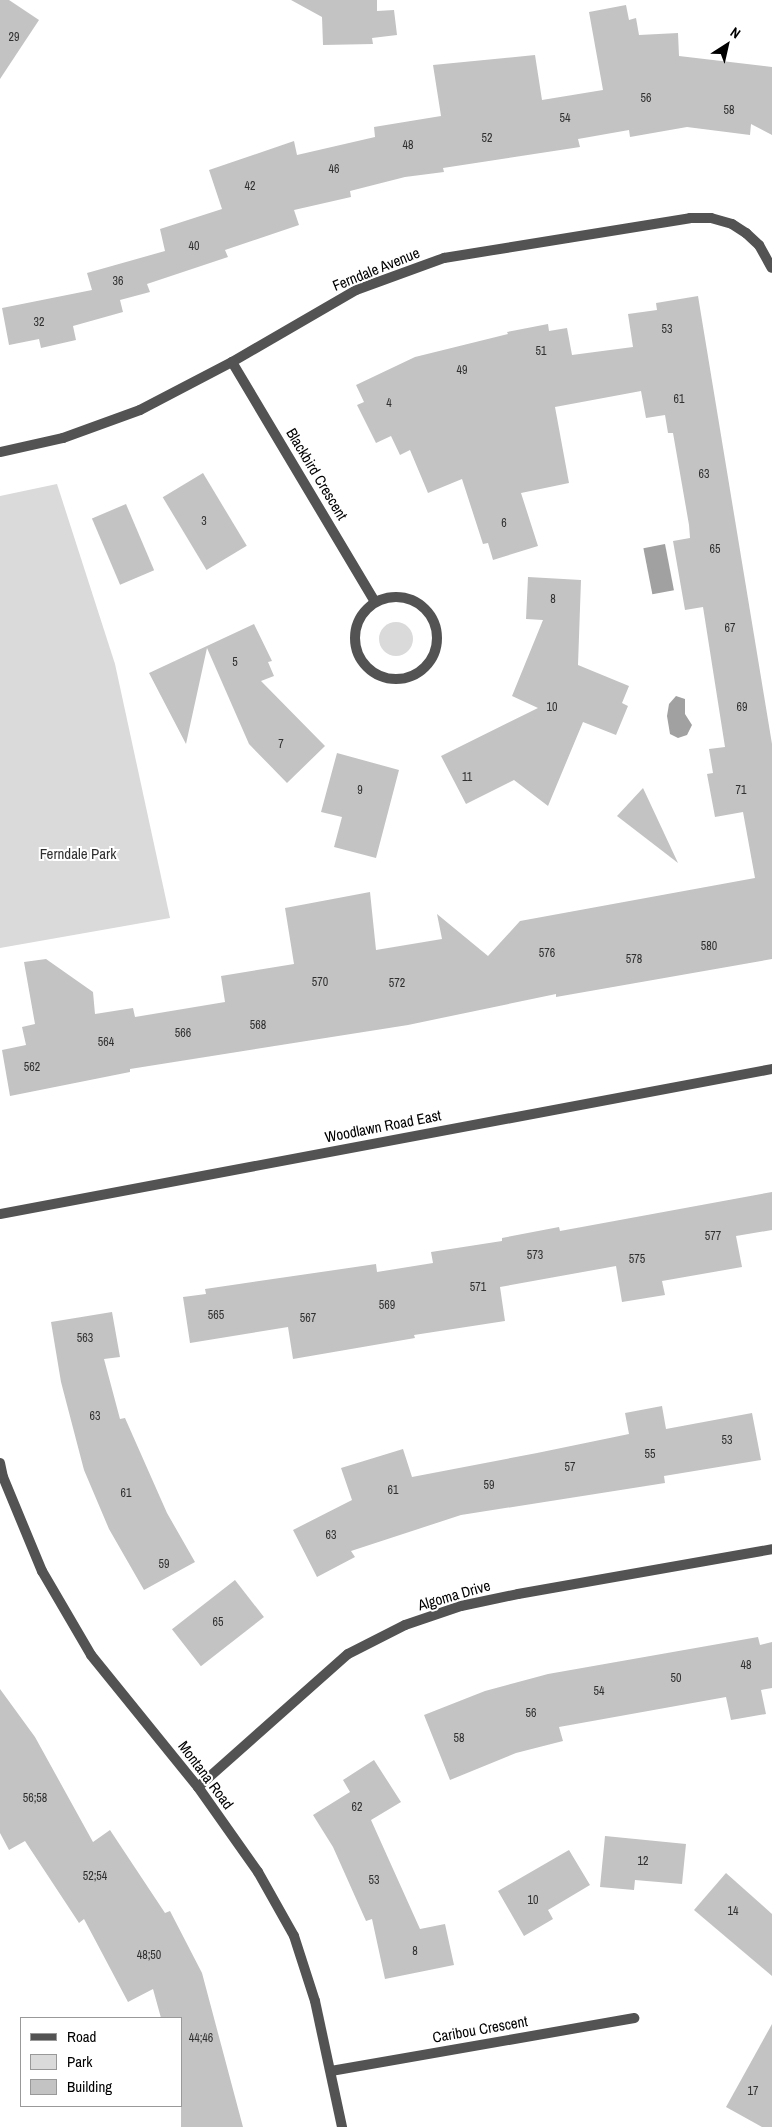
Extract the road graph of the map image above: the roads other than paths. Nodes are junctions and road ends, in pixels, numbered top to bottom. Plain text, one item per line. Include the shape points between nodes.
1 (772, 268) edge
2 (232, 362) junction
3 (0, 452) edge
4 (376, 602) junction
5 (772, 1069) edge
6 (0, 1214) edge
7 (0, 1463) edge
8 (772, 1549) edge
9 (198, 1787) junction
10 (634, 2018) dead end
11 (331, 2071) junction
12 (342, 2127) edge

1 - 2 street, Ferndale Avenue via 759,245 746,233 732,224 711,218 484,250 444,258 356,290
2 - 3 street, Ferndale Avenue via 164,399 107,424
2 - 4 street, Blackbird Crescent
4 - 4 street via 357,623 354,637 359,657 373,673 386,679 414,676 429,663 437,646 433,619 414,601 388,597
5 - 6 street, Woodlawn Road East
7 - 9 street, Montana Road via 42,1571 91,1655
8 - 9 street, Algoma Drive via 518,1594 461,1606 405,1625 348,1654
9 - 11 street, Montana Road via 258,1872 294,1936 315,2001
10 - 11 street, Caribou Crescent
11 - 12 street, Montana Road

